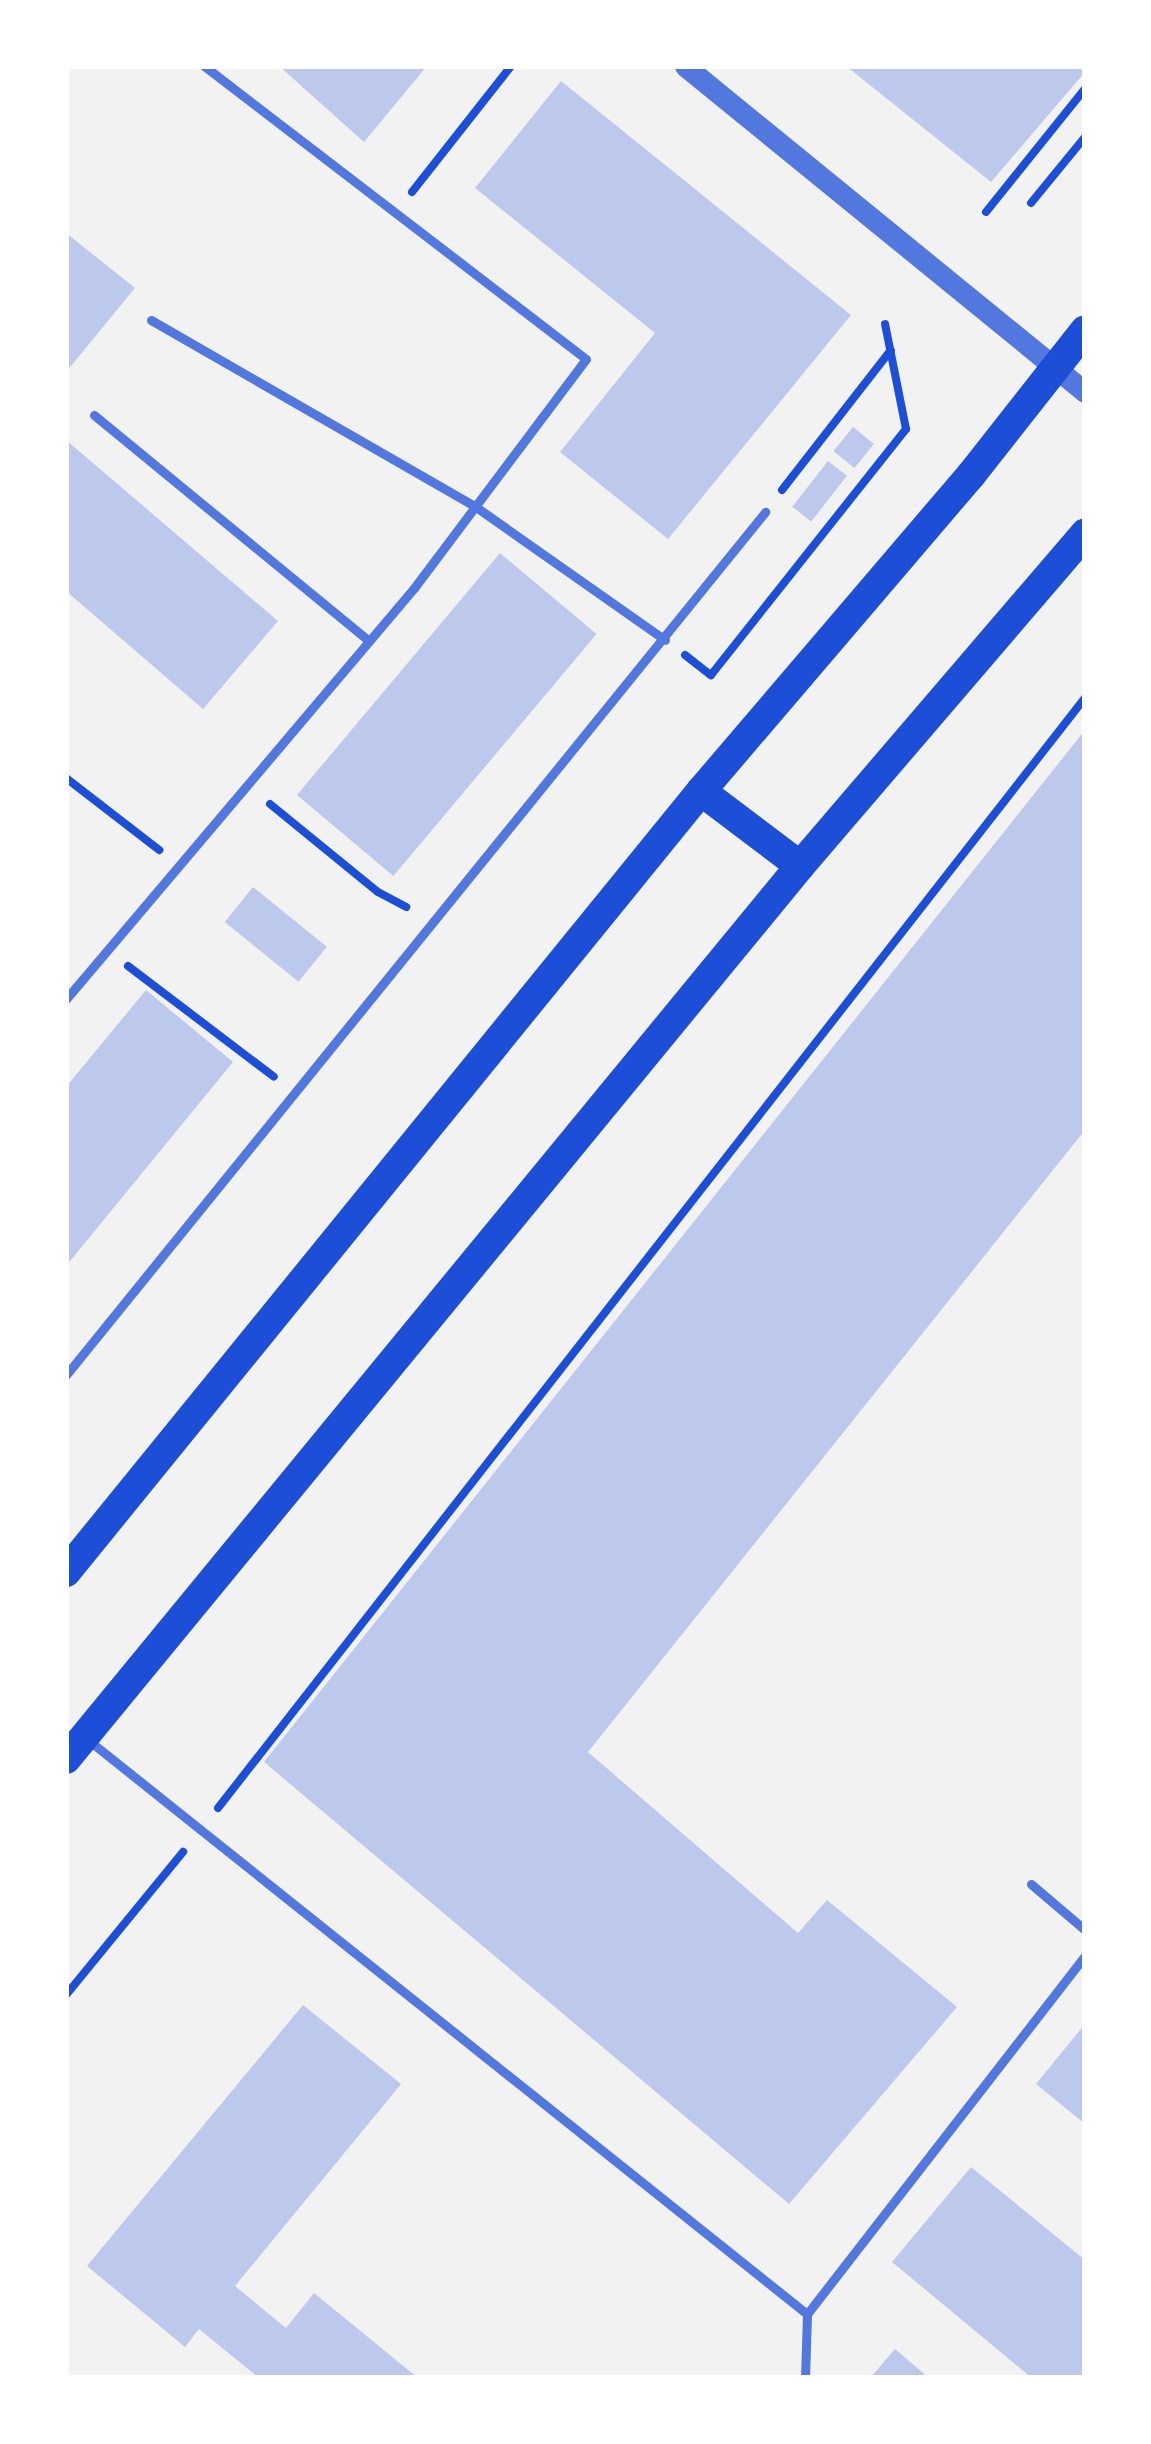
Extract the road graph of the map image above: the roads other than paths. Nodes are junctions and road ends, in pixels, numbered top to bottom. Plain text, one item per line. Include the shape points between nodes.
1 (204, 66) edge
2 (685, 66) edge
3 (151, 320) dead end
4 (1085, 329) edge
5 (1055, 366) junction
6 (1085, 392) edge
7 (94, 415) dead end
8 (476, 507) junction
9 (765, 512) road end
10 (1085, 533) edge
11 (665, 640) junction
12 (369, 641) junction
13 (701, 790) junction
14 (800, 866) junction
15 (66, 1000) edge
16 (67, 1371) edge
17 (66, 1572) edge
18 (75, 1748) edge
19 (1031, 1884) dead end
20 (1085, 1930) edge
21 (1085, 1955) edge
22 (807, 2314) junction
23 (805, 2378) edge

1 - 8 lane via 586,359
2 - 5 street
3 - 8 lane
4 - 5 main road
5 - 6 street
5 - 13 main road
7 - 12 lane
8 - 11 lane
8 - 12 lane
9 - 11 lane
10 - 14 main road
11 - 16 lane
12 - 15 lane
13 - 14 main road
13 - 17 main road
14 - 18 main road
18 - 22 lane via 201,1829
19 - 20 lane
21 - 22 lane
22 - 23 lane

